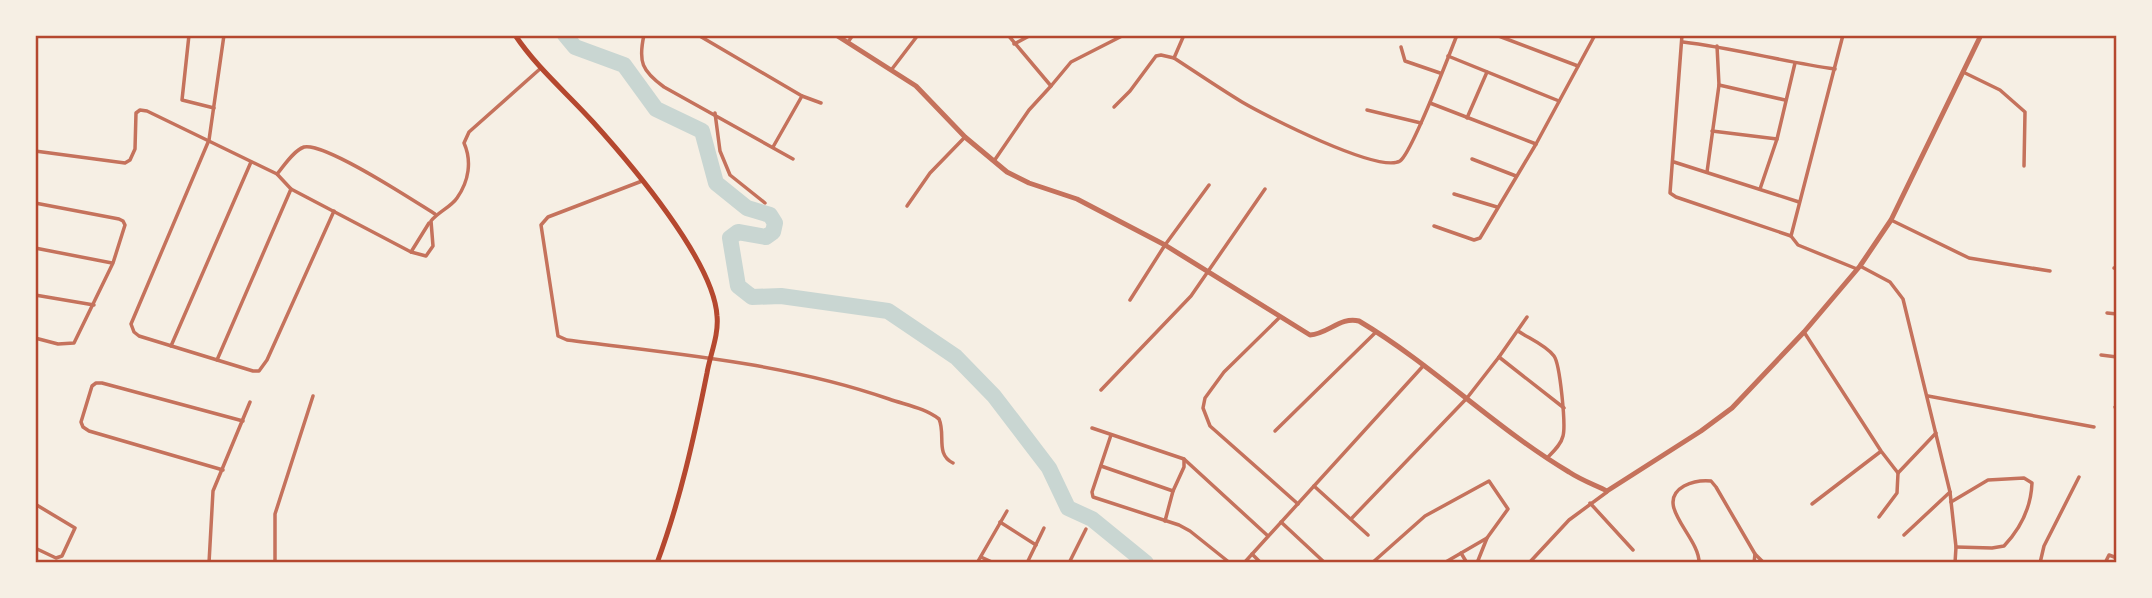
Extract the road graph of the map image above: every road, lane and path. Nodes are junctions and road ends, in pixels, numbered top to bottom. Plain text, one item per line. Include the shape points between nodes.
1 (189, 35) edge
2 (225, 35) edge
3 (515, 35) edge
4 (590, 35) edge
5 (643, 35) edge
6 (698, 35) edge
7 (836, 35) edge
8 (853, 35) edge
9 (918, 35) edge
10 (1008, 35) edge
11 (1031, 35) edge
12 (1124, 35) edge
13 (1184, 35) edge
14 (1457, 35) edge
15 (1496, 35) edge
16 (1595, 35) edge
17 (1682, 35) edge
18 (1843, 35) edge
19 (1981, 35) edge
20 (1684, 42) junction
21 (848, 43) junction
22 (1014, 44) junction
23 (1717, 46) junction
24 (1401, 47) dead end
25 (1448, 56) junction
26 (1174, 58) junction
27 (1795, 64) junction
28 (1578, 66) junction
29 (541, 68) junction
30 (1835, 69) junction
31 (891, 70) junction
32 (1487, 72) junction
33 (1963, 72) junction
34 (1440, 73) junction
35 (1719, 85) junction
36 (1051, 86) junction
37 (802, 96) junction
38 (1785, 100) junction
39 (1559, 102) junction
40 (821, 103) dead end
41 (1429, 103) junction
42 (1114, 107) dead end
43 (214, 108) junction
44 (1367, 110) dead end
45 (715, 113) junction
46 (1467, 118) junction
47 (1421, 123) junction
48 (1712, 131) junction
49 (965, 137) junction
50 (1777, 139) junction
51 (209, 140) junction
52 (1536, 144) junction
53 (773, 147) junction
54 (35, 151) edge
55 (793, 159) dead end
56 (1472, 159) dead end
57 (251, 161) junction
58 (993, 161) junction
59 (1673, 162) junction
60 (2024, 166) dead end
61 (1707, 172) junction
62 (276, 174) junction
63 (1516, 176) junction
64 (642, 181) junction
65 (1209, 185) dead end
66 (291, 189) junction
67 (1265, 189) dead end
68 (1760, 189) junction
69 (1454, 194) dead end
70 (35, 202) edge
71 (1799, 202) junction
72 (765, 204) dead end
73 (907, 206) dead end
74 (1497, 207) junction
75 (334, 211) junction
76 (436, 215) junction
77 (1891, 220) junction
78 (430, 221) junction
79 (1434, 226) dead end
80 (1791, 236) junction
81 (1165, 246) junction
82 (35, 248) edge
83 (411, 252) junction
84 (113, 263) junction
85 (1858, 268) junction
86 (1207, 271) junction
87 (2050, 271) dead end
88 (35, 295) edge
89 (1130, 300) dead end
90 (94, 305) junction
91 (2107, 313) dead end
92 (2117, 314) edge
93 (1280, 317) junction
94 (1527, 317) dead end
95 (1518, 331) junction
96 (1377, 332) junction
97 (1804, 332) junction
98 (35, 338) edge
99 (171, 346) junction
100 (2101, 355) dead end
101 (1499, 357) junction
102 (2117, 357) edge
103 (710, 358) junction
104 (217, 360) junction
105 (1424, 364) junction
106 (1101, 390) dead end
107 (313, 396) dead end
108 (1927, 396) junction
109 (1467, 398) junction
110 (250, 402) dead end
111 (1564, 408) junction
112 (243, 421) junction
113 (2094, 427) dead end
114 (1092, 428) dead end
115 (1275, 430) dead end
116 (1936, 433) junction
117 (1111, 435) junction
118 (1881, 451) junction
119 (1184, 458) junction
120 (1547, 458) junction
121 (953, 463) dead end
122 (1101, 466) junction
123 (223, 470) junction
124 (1898, 473) junction
125 (2079, 477) dead end
126 (1314, 486) junction
127 (1173, 491) junction
128 (1607, 491) junction
129 (1951, 492) junction
130 (1951, 502) junction
131 (1591, 503) junction
132 (35, 504) edge
133 (1298, 504) junction
134 (1812, 504) dead end
135 (1007, 511) dead end
136 (1879, 517) dead end
137 (1351, 519) junction
138 (1165, 521) junction
139 (1000, 522) junction
140 (1281, 522) junction
141 (1044, 528) dead end
142 (1086, 529) dead end
143 (1368, 535) dead end
144 (1904, 535) dead end
145 (1268, 536) junction
146 (1487, 538) junction
147 (1035, 545) junction
148 (1956, 547) junction
149 (35, 548) edge
150 (1633, 550) dead end
151 (1461, 553) junction
152 (1252, 554) junction
153 (1755, 554) junction
154 (981, 557) junction
155 (2117, 558) edge
156 (209, 563) edge
157 (275, 563) edge
158 (657, 563) edge
159 (978, 563) edge
160 (994, 563) edge
161 (1027, 563) edge
162 (1069, 563) edge
163 (1230, 563) edge
164 (1244, 563) edge
165 (1261, 563) edge
166 (1325, 563) edge
167 (1372, 563) edge
168 (1444, 563) edge
169 (1467, 563) edge
170 (1477, 563) edge
171 (1529, 563) edge
172 (1699, 563) edge
173 (1754, 563) edge
174 (1763, 563) edge
175 (1955, 563) edge
176 (2040, 563) edge
177 (2105, 563) edge

1 - 43 street via 182,100
2 - 43 street
3 - 29 main road
4 - 5 street
5 - 45 street via 641,59 647,74
6 - 37 street
7 - 21 street
8 - 21 street
9 - 31 street
10 - 22 street
11 - 22 street
12 - 36 street via 1071,62
13 - 26 street
14 - 25 street
15 - 28 street
16 - 28 street
17 - 20 street
18 - 30 street
19 - 33 street
20 - 23 street
20 - 59 street
21 - 31 street
22 - 36 street
23 - 27 street
23 - 35 street
24 - 34 street via 1405,61
25 - 32 street
25 - 34 street
26 - 42 street via 1156,56
26 - 47 street via 1250,106 1344,152 1372,160 1402,160
27 - 30 street
27 - 38 street
28 - 39 street
29 - 64 main road
29 - 76 street via 469,132 464,143 470,157 457,199
30 - 71 street
31 - 49 street via 916,86
32 - 39 street
32 - 46 street
33 - 60 street via 2000,90 2025,112
33 - 77 street
34 - 41 street
35 - 38 street
35 - 48 street
36 - 58 street
37 - 40 street
37 - 53 street
38 - 50 street
39 - 52 street
41 - 46 street
41 - 47 street
43 - 51 street
44 - 47 street
45 - 53 street
45 - 72 street via 720,151 730,175
46 - 52 street
48 - 50 street
48 - 61 street
49 - 58 street
49 - 73 street via 930,173
50 - 68 street
51 - 54 street via 140,110 136,113 135,149 125,163
51 - 57 street
51 - 99 street via 131,324 139,336
52 - 63 street
53 - 55 street
56 - 63 street
57 - 62 street
57 - 99 street
58 - 81 street via 1029,183 1077,199
59 - 61 street
59 - 80 street via 1669,188 1676,197
61 - 68 street
62 - 66 street
62 - 76 street via 304,147 318,148
63 - 74 street
64 - 103 main road via 681,232 708,281 718,316
64 - 103 street via 543,220 556,331 567,340
65 - 81 street
66 - 75 street
66 - 104 street
67 - 86 street
68 - 71 street
69 - 74 street
70 - 84 street via 123,220
71 - 80 street
74 - 79 street via 1478,239
75 - 83 street
75 - 104 street via 262,367 253,371
76 - 78 street
77 - 85 street
77 - 87 street via 1969,258
78 - 83 street
78 - 83 street via 431,251 426,256
80 - 85 street via 1798,245
81 - 86 street
81 - 89 street
82 - 84 street
84 - 90 street
85 - 97 street
85 - 108 street via 1890,282 1903,299
86 - 93 street
86 - 106 street via 1191,296
88 - 90 street
90 - 98 street via 74,343
91 - 92 street
93 - 96 street via 1310,335 1353,319
93 - 133 street via 1224,372 1203,408 1210,426
94 - 95 street
95 - 101 street
95 - 111 street via 1554,356
96 - 105 street
96 - 115 street
97 - 118 street
97 - 128 street via 1732,408
99 - 104 street
100 - 102 street
101 - 109 street
101 - 111 street
103 - 121 street via 858,388 933,414 942,425 942,453
103 - 158 main road via 676,508
105 - 109 street
105 - 126 street
107 - 157 street via 275,514
108 - 113 street
108 - 116 street
109 - 120 street
109 - 137 street
110 - 112 street
111 - 120 street via 1563,440
112 - 123 street
112 - 123 street via 102,383 92,386 81,422 89,431
114 - 117 street
116 - 124 street
116 - 129 street
117 - 119 street
117 - 122 street
118 - 124 street
118 - 134 street
119 - 127 street
119 - 145 street
120 - 128 street
122 - 127 street
122 - 138 street via 1092,492 1095,499
123 - 156 street via 213,491
124 - 136 street via 1897,494
125 - 176 street
126 - 133 street
126 - 137 street
127 - 138 street
128 - 131 street
129 - 130 street
129 - 144 street
130 - 148 street
130 - 148 street via 1988,480 2024,478 2032,483 2020,526 2004,546
131 - 150 street
131 - 171 street
132 - 149 street via 75,528 59,558
133 - 140 street
135 - 139 street
137 - 143 street
138 - 163 street via 1190,531
139 - 147 street
139 - 154 street
140 - 145 street
140 - 166 street
141 - 147 street
142 - 162 street
145 - 152 street
146 - 151 street
146 - 167 street via 1508,509 1489,481 1425,516
146 - 170 street
147 - 161 street
148 - 175 street
151 - 168 street
151 - 169 street
152 - 164 street
152 - 165 street
153 - 172 street via 1716,487 1711,481 1701,481 1688,484 1672,498
153 - 173 street
153 - 174 street
154 - 159 street
154 - 160 street
155 - 177 street via 2109,555

